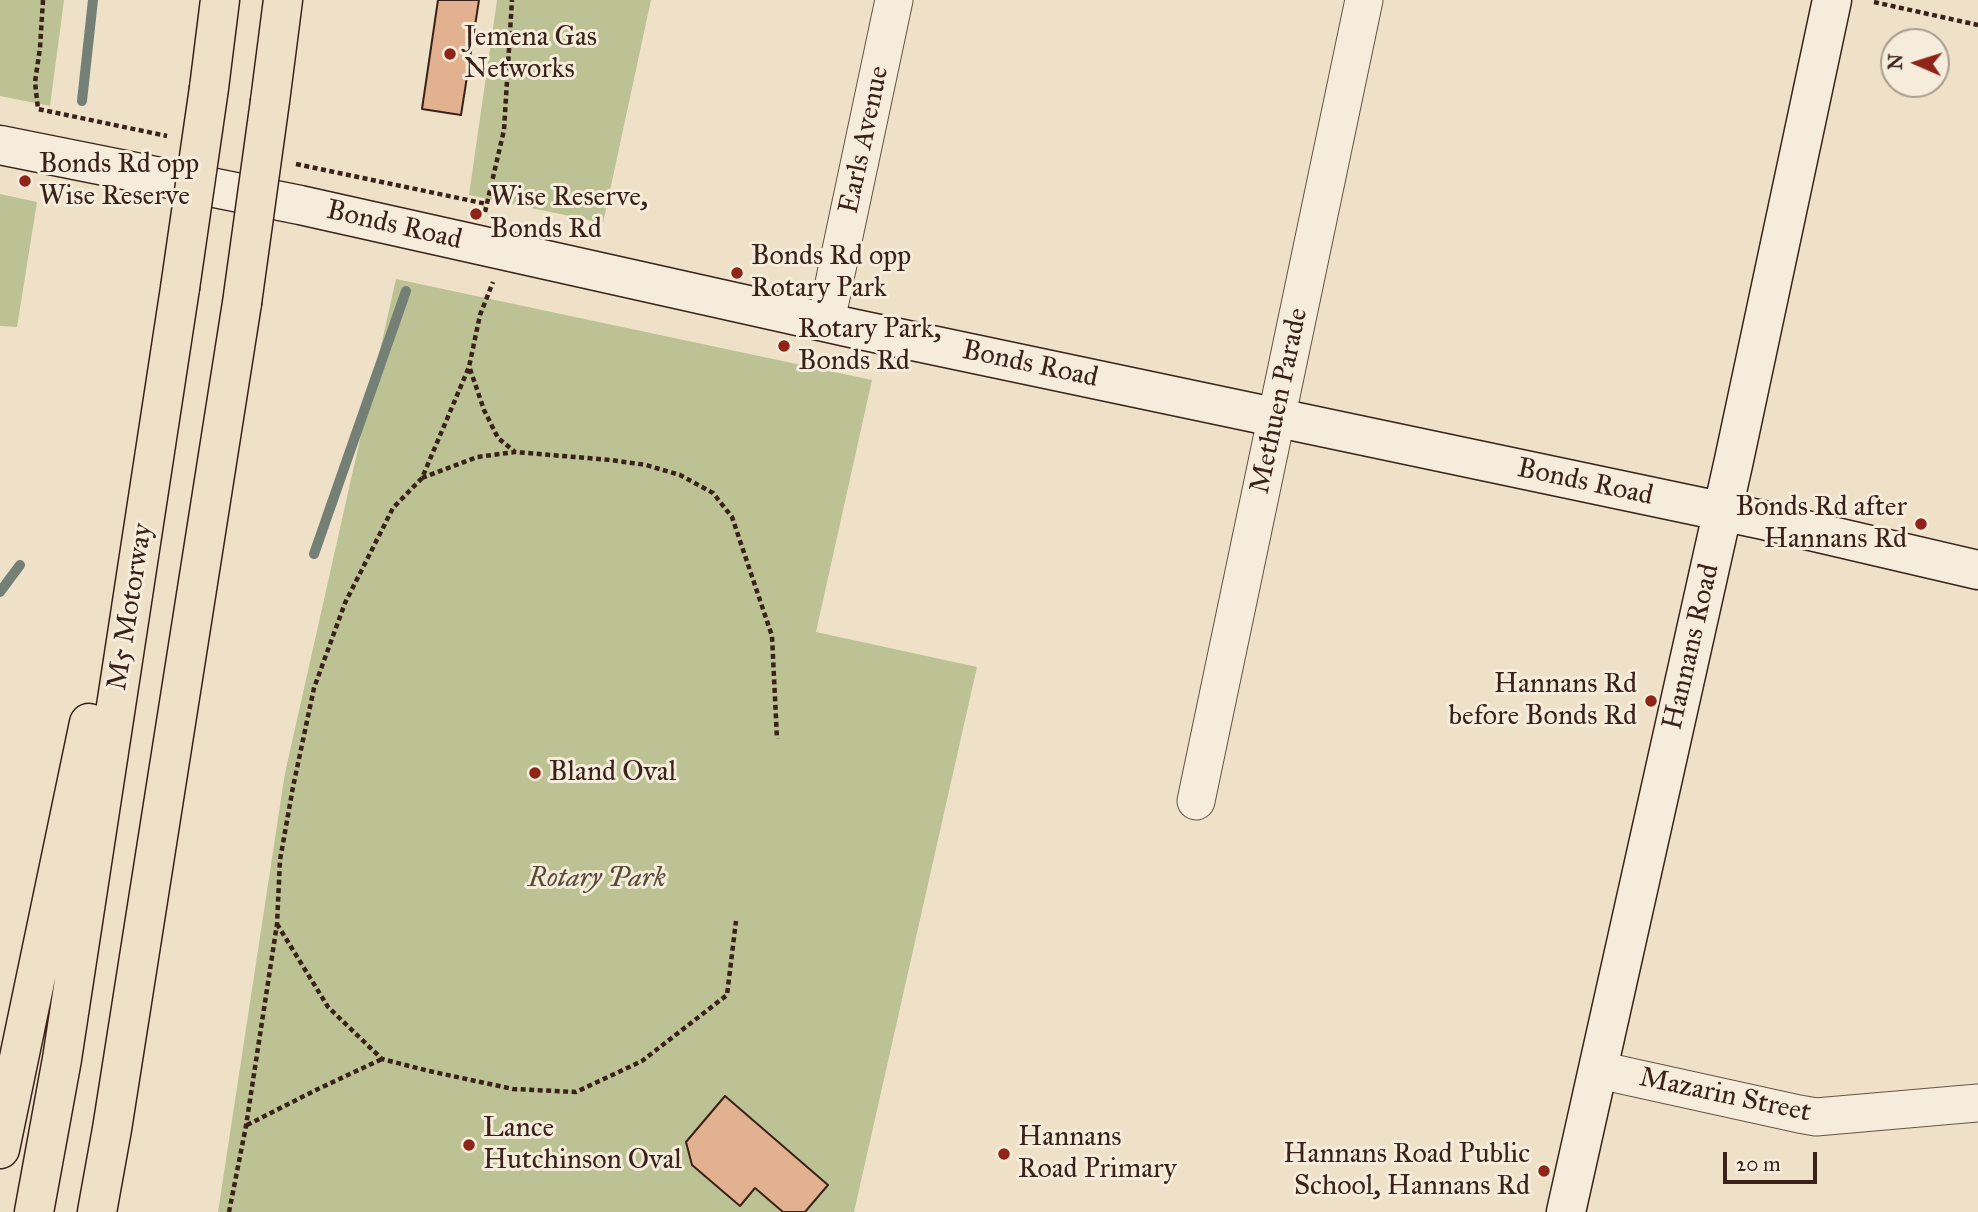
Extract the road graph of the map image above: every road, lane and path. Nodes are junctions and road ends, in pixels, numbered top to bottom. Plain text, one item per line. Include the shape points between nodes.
1 (43, 0) edge
2 (220, 0) edge
3 (283, 0) edge
4 (512, 0) edge
5 (894, 0) edge
6 (1364, 0) edge
7 (1832, 0) edge
8 (1874, 2) dead end
9 (1978, 25) edge
10 (38, 109) dead end
11 (0, 145) edge
12 (486, 204) dead end
13 (180, 288) junction
14 (489, 291) dead end
15 (826, 321) junction
16 (469, 367) junction
17 (1277, 416) junction
18 (515, 452) junction
19 (422, 478) junction
20 (1722, 512) junction
21 (1978, 570) edge
22 (777, 739) dead end
23 (1196, 801) dead end
24 (736, 921) dead end
25 (277, 924) junction
26 (382, 1059) junction
27 (1599, 1070) junction
28 (1978, 1103) edge
29 (246, 1126) junction
30 (112, 1129) junction
31 (0, 1149) edge
32 (34, 1212) edge
33 (97, 1212) edge
34 (105, 1212) edge
35 (229, 1212) edge
36 (1566, 1212) edge

1 - 10 path
2 - 13 highway, M5 Motorway, bridge
3 - 30 highway, bridge via 242,303
4 - 12 path via 504,130
5 - 15 street, Earls Avenue
6 - 17 street, Methuen Parade
7 - 20 main road, Hannans Road
8 - 9 path
11 - 15 main road, Bonds Road via 300,205
13 - 31 highway
13 - 32 highway, M5 Motorway via 62,1059
14 - 16 path
15 - 17 main road, Bonds Road
16 - 18 path via 498,438
16 - 19 path
17 - 20 main road, Bonds Road
17 - 23 street, Methuen Parade
18 - 19 path via 477,457
18 - 22 path via 646,465 680,475 713,493 732,517 772,635
19 - 25 path via 393,508 345,603 314,688 280,860
20 - 21 main road, Bonds Road
20 - 27 main road, Hannans Road
24 - 26 path via 727,995 642,1061 576,1092 513,1089
25 - 26 path via 328,1007
25 - 29 path
26 - 29 path
27 - 28 street, Mazarin Street via 1816,1117
27 - 36 main road, Hannans Road
29 - 35 path
30 - 33 highway
30 - 34 highway

